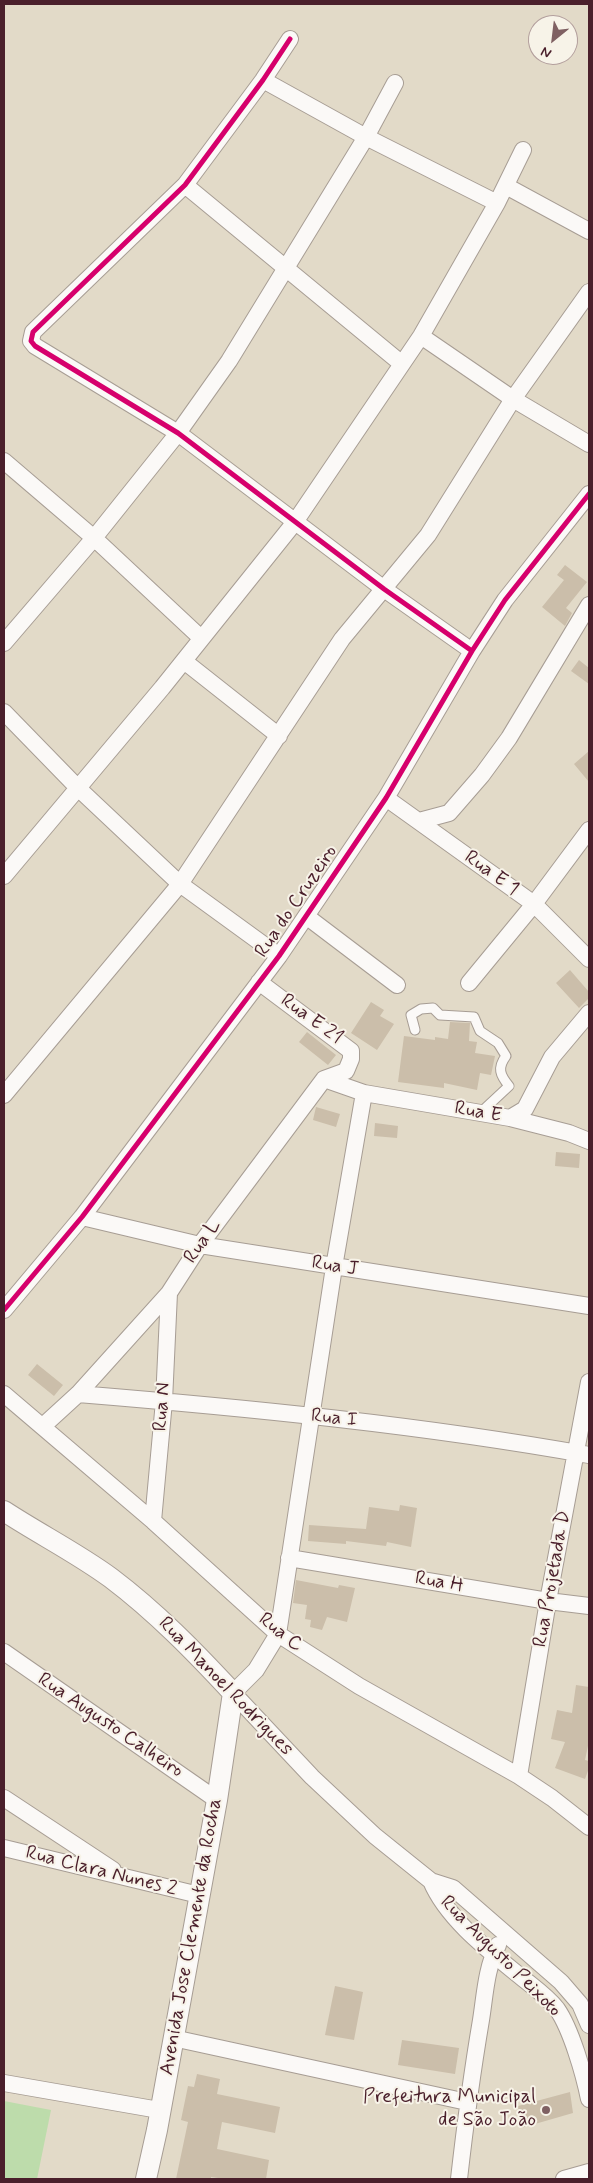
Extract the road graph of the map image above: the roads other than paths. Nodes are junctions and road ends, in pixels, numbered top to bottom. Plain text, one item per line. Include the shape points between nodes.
1 (290, 39) dead end
2 (263, 80) junction
3 (395, 82) dead end
4 (366, 137) junction
5 (523, 150) dead end
6 (185, 185) junction
7 (506, 186) junction
8 (497, 203) junction
9 (589, 232) edge
10 (285, 269) junction
11 (589, 292) edge
12 (421, 336) junction
13 (402, 364) junction
14 (513, 399) junction
15 (178, 433) junction
16 (589, 444) edge
17 (4, 461) edge
18 (589, 494) edge
19 (295, 522) junction
20 (94, 538) junction
21 (384, 589) junction
22 (589, 605) edge
23 (201, 638) junction
24 (4, 643) edge
25 (472, 651) junction
26 (184, 661) junction
27 (4, 712) edge
28 (279, 736) junction
29 (79, 789) junction
30 (386, 798) junction
31 (419, 821) junction
32 (589, 830) edge
33 (4, 876) edge
34 (180, 884) junction
35 (534, 904) junction
36 (306, 916) junction
37 (279, 956) junction
38 (589, 958) edge
39 (259, 982) junction
40 (469, 983) dead end
41 (397, 985) dead end
42 (589, 1012) edge
43 (415, 1030) dead end
44 (324, 1079) junction
45 (364, 1093) junction
46 (4, 1095) edge
47 (480, 1113) junction
48 (510, 1118) junction
49 (589, 1141) edge
50 (82, 1217) junction
51 (200, 1245) junction
52 (334, 1267) junction
53 (169, 1293) junction
54 (589, 1306) edge
55 (4, 1310) edge
56 (589, 1382) edge
57 (4, 1394) edge
58 (78, 1394) junction
59 (164, 1401) junction
60 (312, 1417) junction
61 (43, 1426) junction
62 (583, 1454) edge
63 (4, 1511) edge
64 (153, 1522) junction
65 (290, 1558) junction
66 (548, 1601) junction
67 (589, 1606) edge
68 (278, 1634) junction
69 (4, 1652) edge
70 (233, 1693) junction
71 (519, 1776) junction
72 (4, 1798) edge
73 (217, 1800) junction
74 (589, 1826) edge
75 (4, 1848) edge
76 (124, 1877) junction
77 (432, 1882) junction
78 (199, 1896) junction
79 (504, 1933) junction
80 (494, 1954) junction
81 (589, 2026) edge
82 (173, 2038) junction
83 (4, 2083) edge
84 (589, 2093) edge
85 (467, 2102) junction
86 (159, 2110) junction
87 (589, 2172) edge
88 (146, 2179) edge
89 (459, 2179) edge
90 (564, 2179) edge

1 - 2 street
2 - 4 street
2 - 6 street
3 - 4 street
4 - 8 street
4 - 10 street
5 - 7 street
6 - 10 street
6 - 15 street via 33,332 31,338 35,346
7 - 8 street
7 - 9 street
8 - 12 street
10 - 13 street
10 - 15 street via 228,361
11 - 14 street
12 - 13 street
12 - 14 street
13 - 19 street
14 - 16 street
14 - 21 street via 428,535
15 - 19 street
15 - 20 street
17 - 20 street
18 - 25 street, Rua do Cruzeiro via 505,600
19 - 21 street
19 - 23 street
20 - 23 street
20 - 24 street
21 - 25 street
21 - 28 street via 342,639
22 - 31 street via 509,738 482,775 449,813
23 - 26 street
25 - 30 street, Rua do Cruzeiro
26 - 28 street
26 - 29 street
27 - 29 street
28 - 34 street
29 - 33 street
29 - 34 street
30 - 31 street, Rua E 1
30 - 36 street, Rua do Cruzeiro
31 - 35 street, Rua E 1
32 - 35 street
34 - 37 street
34 - 46 street
35 - 38 street, Rua E 1
35 - 40 street
36 - 37 street, Rua do Cruzeiro
36 - 41 street, Rua do Cruzeiro
37 - 39 street, Rua do Cruzeiro
39 - 44 street, Rua E 21 via 351,1051 346,1071
39 - 50 street, Rua do Cruzeiro
42 - 48 street via 552,1057 525,1109
43 - 47 lane via 411,1015 421,1009 433,1008 440,1015 474,1017 480,1031 498,1043 506,1056 500,1064 500,1074 509,1086
44 - 45 street
44 - 51 street, Rua L
45 - 47 street, Rua E
45 - 52 street
47 - 48 street, Rua E
48 - 49 street, Rua E
50 - 51 street, Rua J
50 - 55 street, Rua do Cruzeiro
51 - 52 street, Rua J
51 - 53 street, Rua L
52 - 54 street, Rua J
52 - 60 street
53 - 58 street, Rua L
53 - 59 street, Rua N
56 - 62 street, Rua Projetada D
57 - 61 street, Rua C
58 - 59 street, Rua I
58 - 61 street, Rua L
59 - 60 street, Rua I
59 - 64 street, Rua N
60 - 62 street, Rua I
60 - 65 street
61 - 64 street, Rua C
62 - 66 street, Rua Projetada D
63 - 70 street, Rua Manoel Rodrigues via 110,1578 143,1604
64 - 68 street, Rua C
65 - 66 street, Rua H
65 - 68 street
66 - 67 street, Rua H
66 - 71 street, Rua Projetada D
68 - 70 street via 256,1670
68 - 71 street, Rua C via 359,1686
69 - 73 street, Rua Augusto Calheiro
70 - 73 street, Avenida Jose Clemente da Rocha
70 - 77 street, Rua Manoel Rodrigues via 312,1777 375,1836
71 - 74 street, Rua C
72 - 76 street
73 - 78 street, Avenida Jose Clemente da Rocha
75 - 76 street, Rua Clara Nunes 2
76 - 78 street, Rua Clara Nunes 2
77 - 79 street, Rua Augusto Peixoto via 453,1888
77 - 80 street, Rua Augusto Peixoto via 446,1908
78 - 82 street, Avenida Jose Clemente da Rocha
79 - 80 street
79 - 81 street, Rua Augusto Peixoto via 561,1982 580,2004
80 - 84 street, Rua Augusto Peixoto via 556,2008 568,2031
80 - 85 street
82 - 85 street
82 - 86 street, Avenida Jose Clemente da Rocha
83 - 86 street
85 - 89 street
86 - 88 street, Avenida Jose Clemente da Rocha
87 - 90 street

